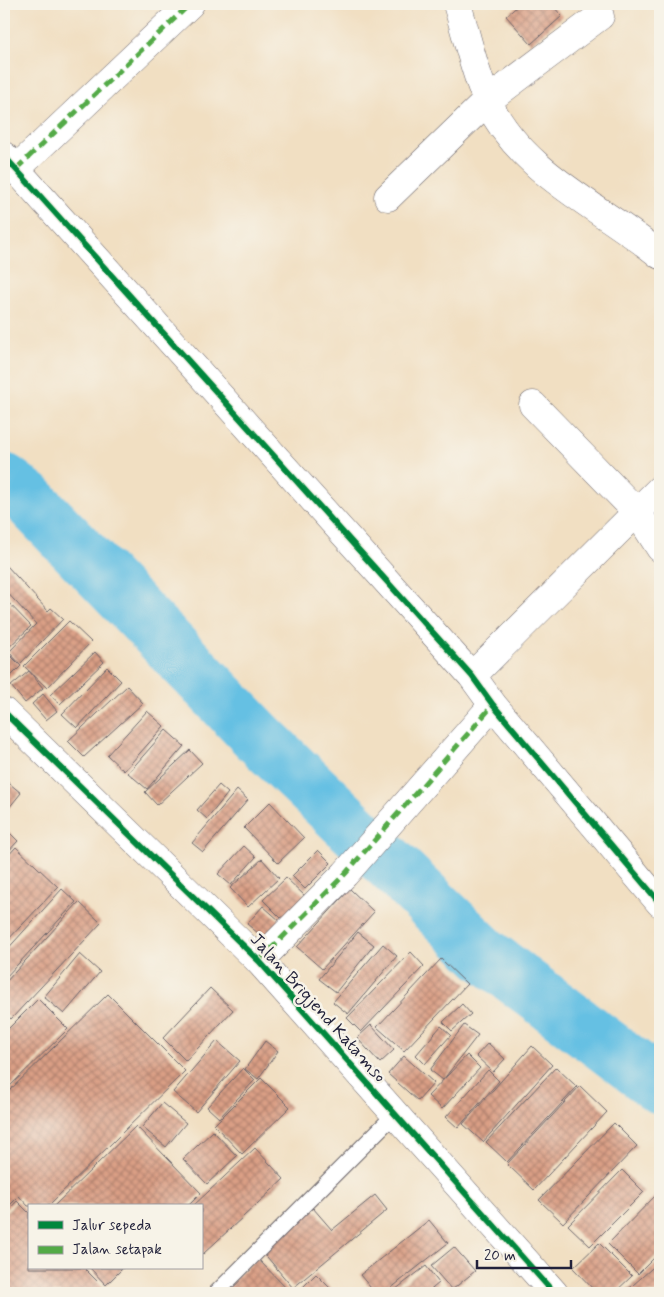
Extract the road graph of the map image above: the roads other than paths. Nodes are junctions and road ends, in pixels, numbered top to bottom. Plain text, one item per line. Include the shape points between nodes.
1 (190, 4) edge
2 (457, 4) edge
3 (600, 16) dead end
4 (487, 102) junction
5 (10, 163) edge
6 (388, 197) dead end
7 (656, 244) edge
8 (533, 405) dead end
9 (660, 489) edge
10 (636, 512) junction
11 (660, 548) edge
12 (472, 676) junction
13 (493, 705) junction
14 (4, 712) edge
15 (660, 903) edge
16 (259, 961) junction
17 (394, 1115) junction
18 (216, 1293) edge
19 (554, 1293) edge

1 - 5 street
2 - 4 street
3 - 4 street
4 - 6 street
4 - 7 street via 500,123 536,163 574,195
5 - 12 street
8 - 10 street
9 - 10 street
10 - 11 street
10 - 12 street
12 - 13 street
13 - 15 street
13 - 16 street via 345,874
14 - 16 street, Jalan Brigjend Katamso
16 - 17 street, Jalan Brigjend Katamso
17 - 18 lane
17 - 19 street, Jalan Brigjend Katamso

